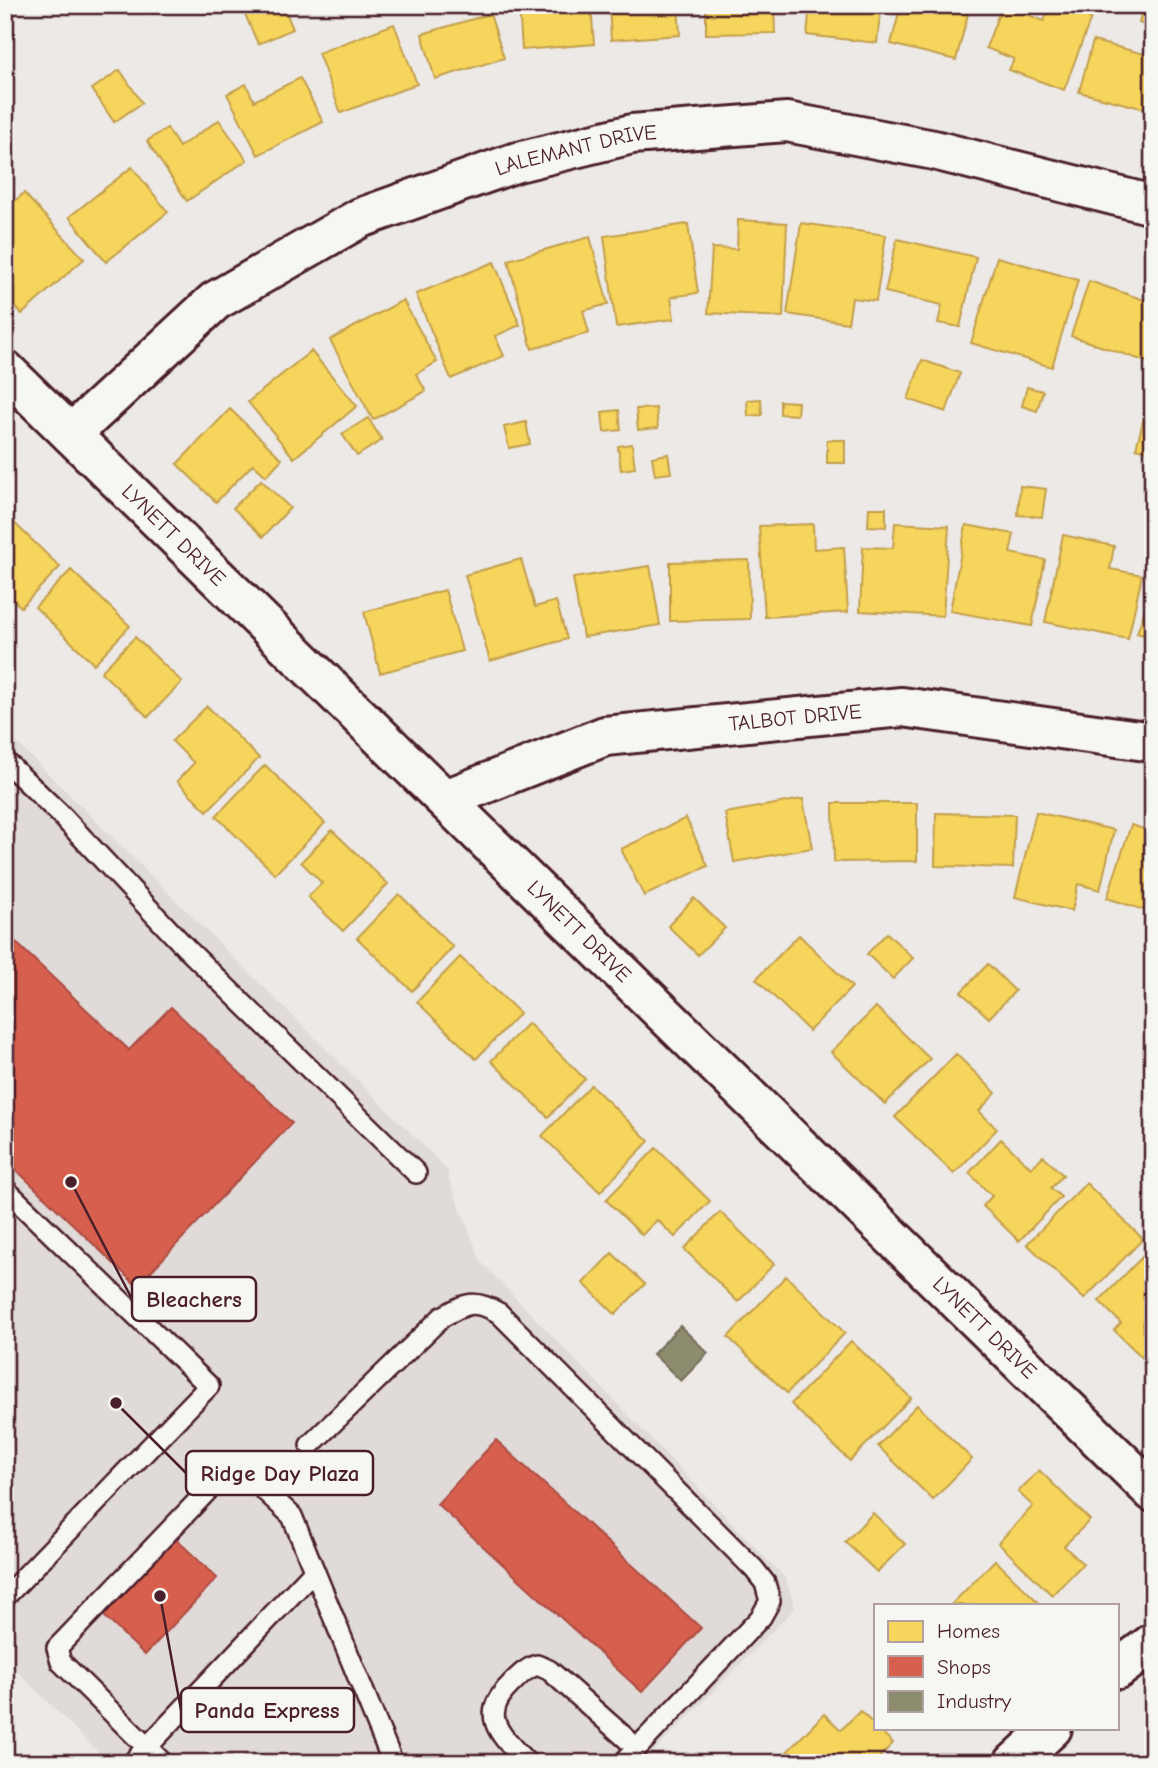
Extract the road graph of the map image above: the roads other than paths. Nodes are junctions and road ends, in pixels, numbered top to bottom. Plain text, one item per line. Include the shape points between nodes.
1 (1153, 205) edge
2 (5, 370) edge
3 (71, 434) junction
4 (1153, 742) edge
5 (5, 761) edge
6 (446, 799) junction
7 (416, 1173) dead end
8 (5, 1189) edge
9 (310, 1445) dead end
10 (1153, 1492) edge
11 (313, 1572) junction
12 (5, 1597) edge
13 (1153, 1643) edge
14 (1120, 1668) edge
15 (1050, 1730) edge
16 (147, 1747) junction
17 (637, 1748) junction
18 (132, 1763) edge
19 (163, 1763) edge
20 (393, 1763) edge
21 (527, 1763) edge
22 (622, 1763) edge
23 (1014, 1763) edge

1 - 3 street, LALEMANT DRIVE via 934,150 787,122 632,134 514,163 360,218 215,301
2 - 3 street, LYNETT DRIVE
3 - 6 street, LYNETT DRIVE
4 - 6 street, TALBOT DRIVE via 902,706 605,736
5 - 7 lane via 186,948
6 - 10 street, LYNETT DRIVE
8 - 12 lane via 209,1386
9 - 17 lane via 442,1317 464,1304 483,1305 499,1313 765,1583 770,1601 761,1617
11 - 16 lane
11 - 16 lane via 292,1516 248,1476 233,1472 214,1485 66,1638 57,1648 61,1662
11 - 20 lane
13 - 14 street
15 - 23 street
16 - 18 lane
16 - 19 lane
17 - 21 lane via 549,1670 537,1665 526,1669 496,1698 493,1716 500,1734
17 - 22 lane

